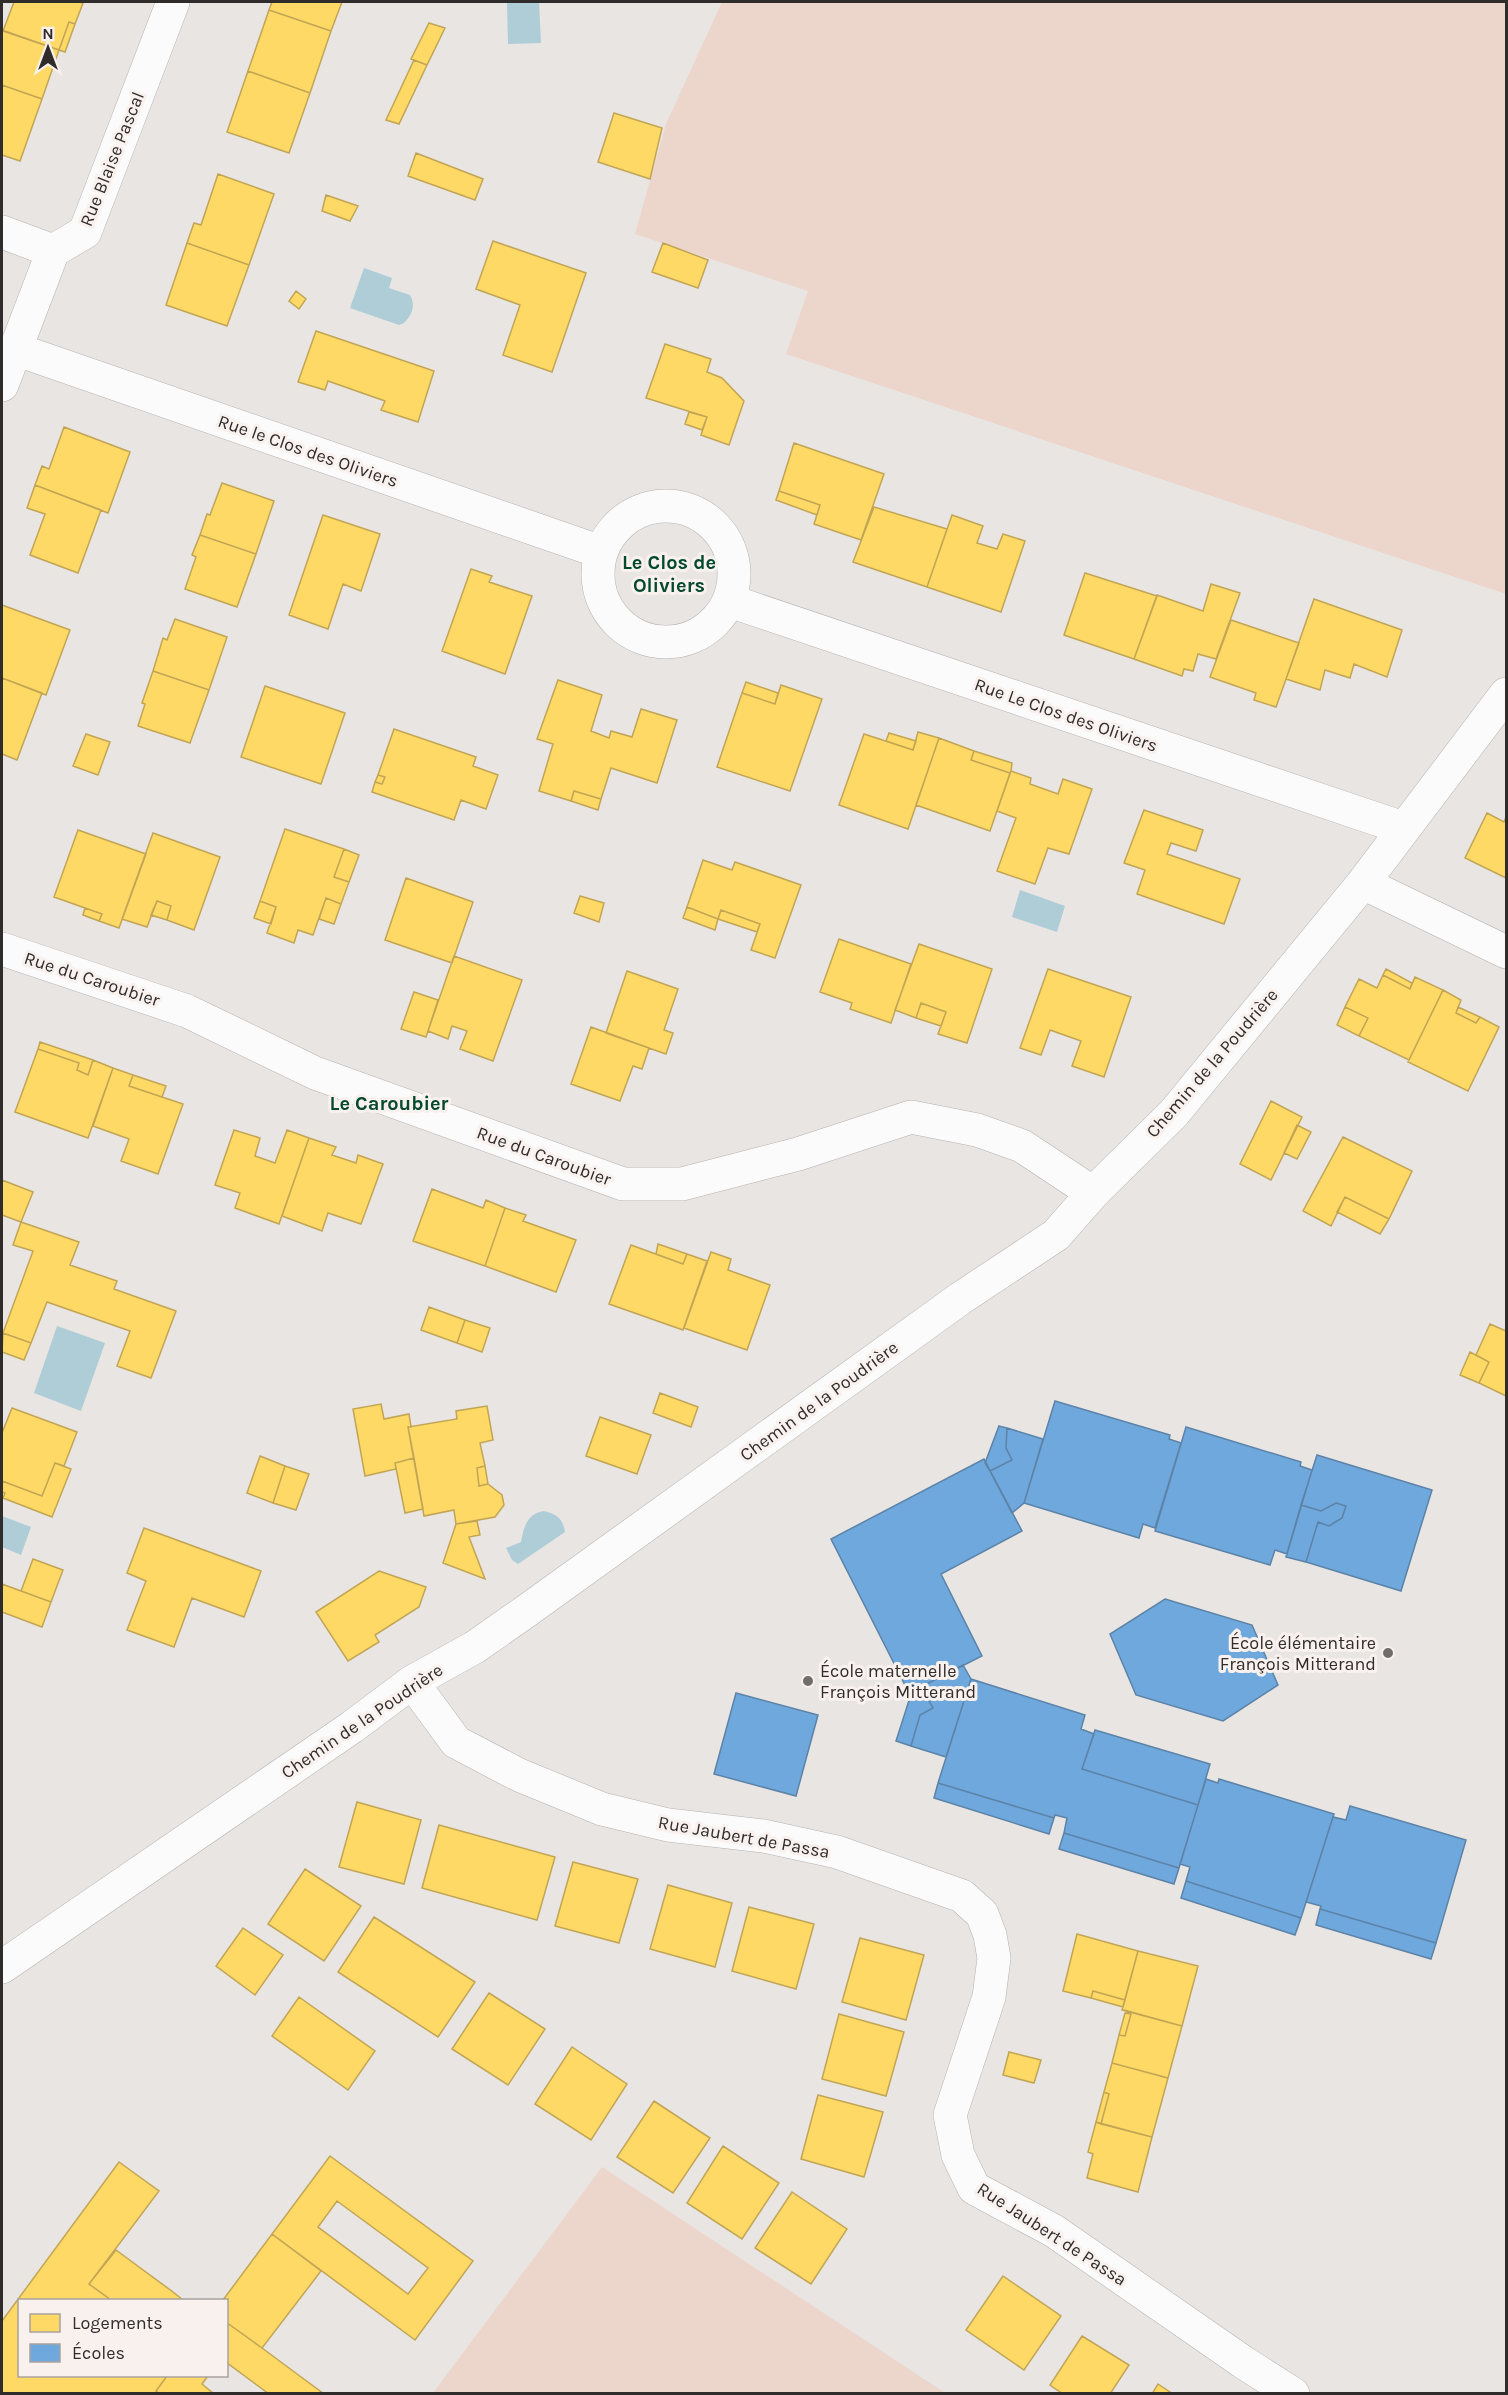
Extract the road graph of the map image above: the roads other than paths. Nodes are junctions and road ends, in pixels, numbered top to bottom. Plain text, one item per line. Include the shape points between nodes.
1 (173, 2) edge
2 (2, 232) edge
3 (53, 251) junction
4 (15, 349) junction
5 (2, 386) edge
6 (601, 552) junction
7 (730, 602) junction
8 (1506, 694) edge
9 (1403, 828) junction
10 (1363, 883) junction
11 (2, 949) edge
12 (1506, 952) edge
13 (1093, 1193) junction
14 (412, 1682) junction
15 (2, 1966) edge
16 (1293, 2394) edge

1 - 3 street, Rue Blaise Pascal via 85,231
2 - 3 street
3 - 4 street
4 - 5 street
4 - 6 street, Rue le Clos des Oliviers
6 - 7 street via 597,575 601,598 614,619 631,634 653,642 676,643 699,635 717,621
6 - 7 street via 611,533 627,518 647,508 669,505 691,510 710,521 725,537 733,558 735,580
7 - 9 street, Rue Le Clos des Oliviers
8 - 9 street, Chemin de la Poudrière
9 - 10 street, Chemin de la Poudrière
10 - 12 street
10 - 13 street, Chemin de la Poudrière via 1174,1113
11 - 13 street, Rue du Caroubier via 188,1011 315,1073 623,1184 682,1184 798,1154 911,1117 977,1130 1022,1146
13 - 14 street, Chemin de la Poudrière via 1056,1235 961,1298 475,1647
14 - 15 street, Chemin de la Poudrière
14 - 16 street, Rue Jaubert de Passa via 456,1742 519,1775 602,1809 668,1825 764,1836 837,1852 962,1896 982,1914 994,1958 988,1997 950,2115 958,2155 974,2187 1053,2231

